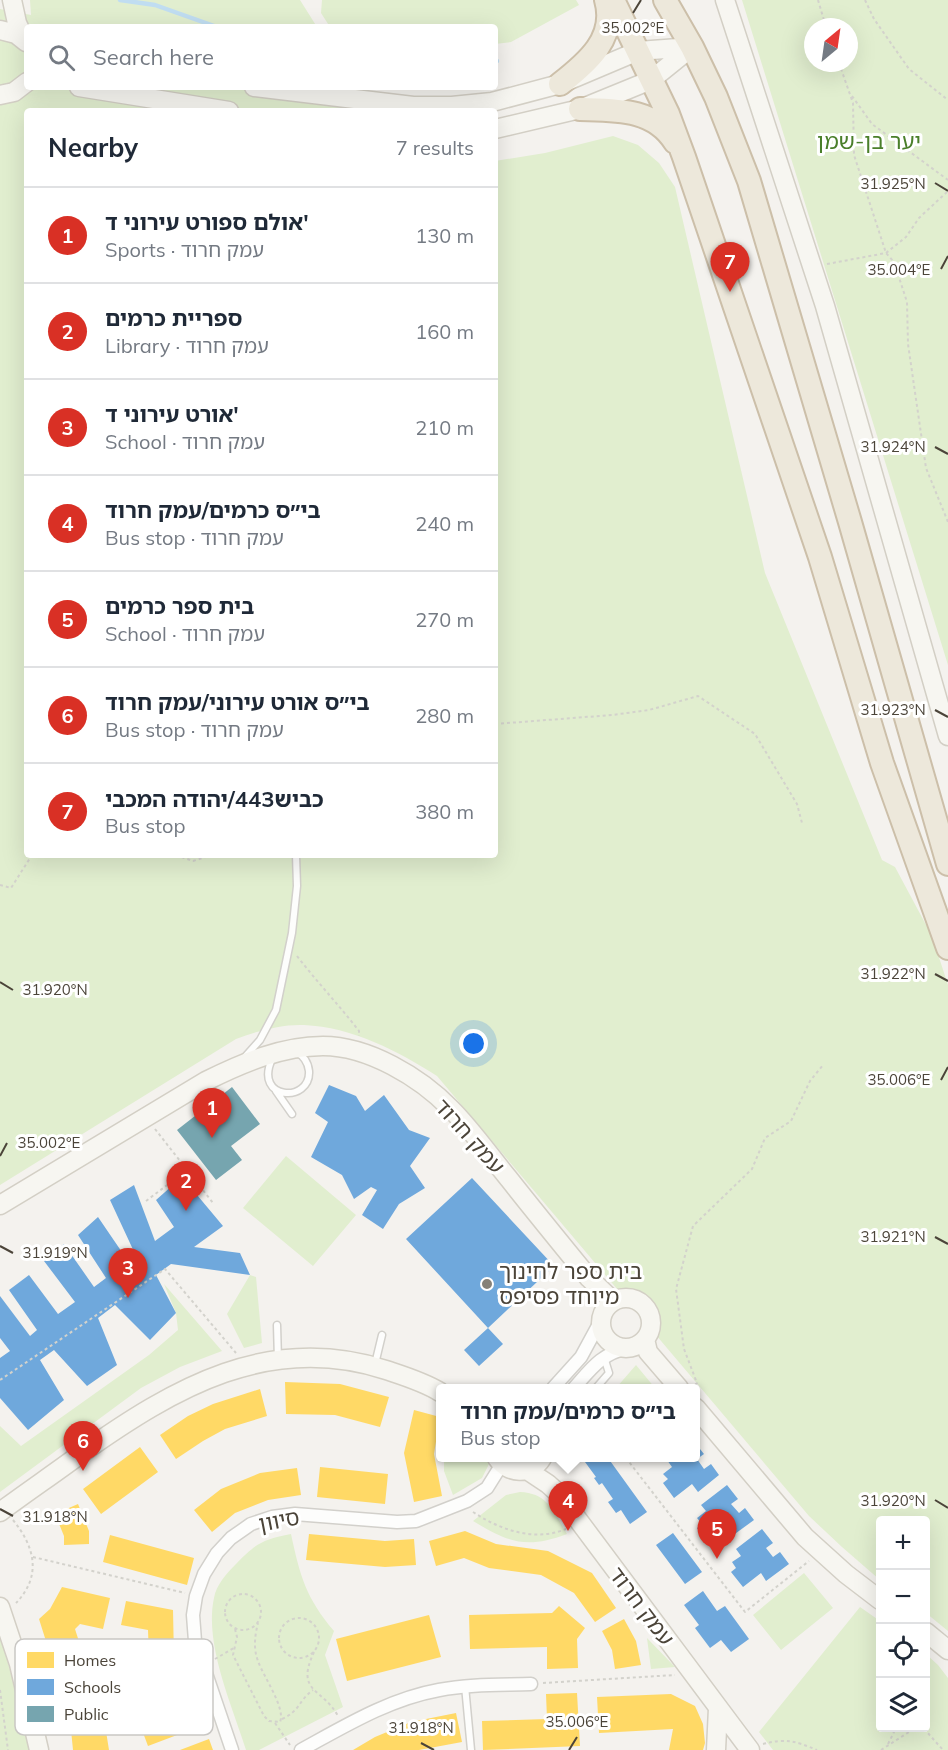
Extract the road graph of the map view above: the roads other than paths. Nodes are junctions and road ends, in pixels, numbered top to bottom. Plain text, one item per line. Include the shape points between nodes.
1 (12, 0) edge
2 (606, 0) edge
3 (613, 0) edge
4 (665, 0) edge
5 (725, 0) edge
6 (0, 30) edge
7 (24, 38) edge
8 (24, 40) edge
9 (692, 47) junction
10 (638, 51) junction
11 (651, 80) junction
12 (560, 84) junction
13 (24, 86) edge
14 (98, 90) edge
15 (279, 90) edge
16 (0, 95) edge
17 (210, 108) edge
18 (580, 109) junction
19 (498, 128) edge
20 (684, 157) junction
21 (948, 736) edge
22 (296, 858) edge
23 (948, 864) edge
24 (948, 948) edge
25 (286, 1051) junction
26 (236, 1066) junction
27 (273, 1088) junction
28 (292, 1114) dead end
29 (0, 1205) edge
30 (613, 1301) junction
31 (600, 1322) junction
32 (277, 1325) dead end
33 (382, 1335) dead end
34 (645, 1339) junction
35 (627, 1348) junction
36 (604, 1356) junction
37 (278, 1361) junction
38 (374, 1366) junction
39 (557, 1384) edge
40 (579, 1384) edge
41 (600, 1384) edge
42 (675, 1384) edge
43 (436, 1390) edge
44 (700, 1413) edge
45 (500, 1462) edge
46 (501, 1462) edge
47 (538, 1462) edge
48 (527, 1470) junction
49 (2, 1510) edge
50 (876, 1597) edge
51 (1, 1610) edge
52 (930, 1635) edge
53 (195, 1639) edge
54 (948, 1650) edge
55 (15, 1654) edge
56 (531, 1684) road end
57 (465, 1686) junction
58 (213, 1696) edge
59 (718, 1708) junction
60 (36, 1735) edge
61 (750, 1749) edge
62 (39, 1750) edge
63 (232, 1750) edge
64 (300, 1750) edge
65 (471, 1750) edge
66 (716, 1750) edge

1 - 7 street
2 - 12 highway via 608,20 601,43 584,65
3 - 10 highway
4 - 9 highway
5 - 21 street via 812,267
6 - 8 street
9 - 10 street
9 - 11 street
9 - 23 highway via 749,181
10 - 11 highway
10 - 12 street
11 - 18 street
11 - 20 highway
12 - 15 street via 492,102 452,106 413,106
13 - 16 street
14 - 17 street
18 - 19 street
18 - 20 highway via 646,116 670,135
20 - 24 highway via 820,557 882,763
22 - 26 lane via 290,946 276,1010 260,1040
25 - 26 street, עמק חרוד
25 - 27 lane via 272,1058 267,1071
25 - 27 lane via 300,1054 309,1075 298,1092 282,1093
25 - 30 street, עמק חרוד via 323,1046 359,1052 415,1080 451,1108 589,1278
26 - 29 street, עמק חרוד
27 - 28 lane
30 - 31 street via 606,1306
30 - 34 street via 632,1298 645,1306 651,1322
31 - 35 street via 606,1339
31 - 39 street via 581,1357
32 - 37 lane
33 - 38 lane
34 - 35 street
34 - 42 street via 648,1352
35 - 36 street
36 - 40 street
36 - 41 lane via 609,1373
37 - 38 street via 329,1359
37 - 49 street via 218,1374 157,1403
38 - 43 street
44 - 50 street via 789,1520 820,1552
45 - 53 street, סיוון via 487,1488 460,1504 416,1521 295,1514 251,1524 231,1538 204,1574 196,1596
46 - 48 street via 509,1469
47 - 48 street
48 - 59 street, עמק חרוד via 558,1493
51 - 55 street
52 - 54 street
56 - 57 street
57 - 64 street via 406,1698
57 - 65 lane
58 - 63 street, סיוון
59 - 61 street, עמק חרוד
59 - 66 street
60 - 62 street

